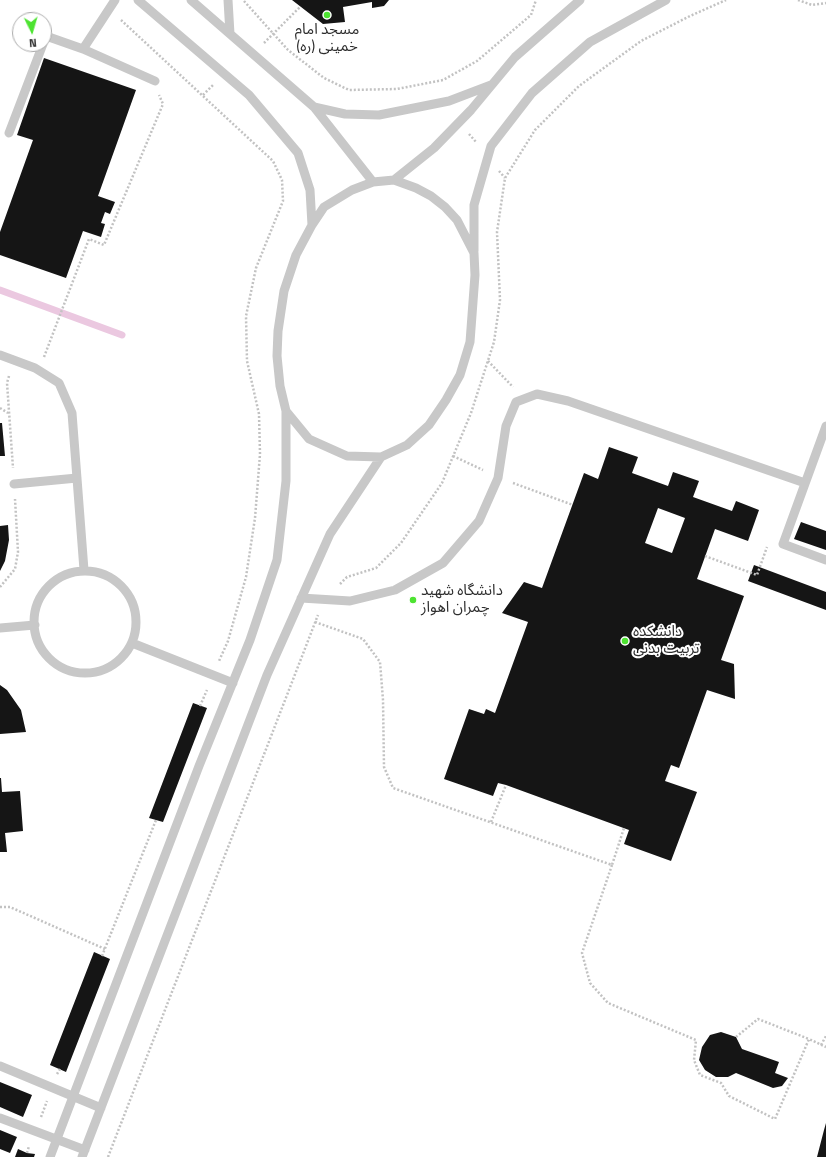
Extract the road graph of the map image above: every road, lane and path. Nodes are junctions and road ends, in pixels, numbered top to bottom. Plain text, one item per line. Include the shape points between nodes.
1 (115, 0) edge
2 (138, 0) edge
3 (191, 0) edge
4 (228, 0) edge
5 (243, 0) edge
6 (536, 0) edge
7 (580, 0) edge
8 (666, 0) edge
9 (726, 0) edge
10 (798, 0) edge
11 (826, 3) edge
12 (109, 9) junction
13 (230, 34) junction
14 (52, 38) edge
15 (83, 49) junction
16 (40, 52) edge
17 (155, 81) joint
18 (492, 85) junction
19 (314, 107) junction
20 (9, 133) dead end
21 (394, 180) junction
22 (373, 182) junction
23 (312, 225) junction
24 (474, 253) junction
25 (0, 355) edge
26 (488, 361) junction
27 (39, 370) junction
28 (524, 399) junction
29 (0, 408) edge
30 (286, 411) junction
31 (9, 413) dead end
32 (826, 426) edge
33 (381, 457) junction
34 (77, 478) junction
35 (14, 484) dead end
36 (805, 484) junction
37 (783, 544) junction
38 (705, 556) dead end
39 (826, 560) edge
40 (84, 570) junction
41 (301, 598) junction
42 (324, 599) junction
43 (315, 622) junction
44 (34, 625) junction
45 (0, 628) edge
46 (132, 643) junction
47 (214, 675) junction
48 (233, 683) junction
49 (200, 706) dead end
50 (506, 785) dead end
51 (156, 820) dead end
52 (491, 822) junction
53 (624, 828) dead end
54 (612, 865) junction
55 (0, 907) edge
56 (105, 949) junction
57 (102, 956) dead end
58 (826, 1036) edge
59 (736, 1037) dead end
60 (809, 1039) junction
61 (821, 1045) junction
62 (826, 1047) edge
63 (0, 1066) edge
64 (60, 1069) dead end
65 (52, 1088) junction
66 (73, 1097) junction
67 (101, 1108) junction
68 (0, 1118) edge
69 (35, 1131) junction
70 (57, 1139) junction
71 (27, 1153) dead end
72 (84, 1154) edge
73 (50, 1157) edge
74 (108, 1157) edge

1 - 12 lane
2 - 23 lane via 249,95 298,153 310,190
3 - 13 lane
4 - 13 lane
5 - 6 path via 288,50 324,78 349,90 397,89 443,80 477,61 531,15
7 - 18 lane via 515,57
8 - 24 lane via 590,42 532,93 500,134 491,146 474,205
9 - 26 path via 641,41 579,86 535,130 506,178 497,232 500,300 494,342
10 - 11 path via 812,5
12 - 15 lane
12 - 47 path via 273,161 282,180 283,201 256,268 246,316 247,361 259,414 260,454 256,518 246,577 228,641
13 - 19 lane
14 - 15 lane
15 - 17 lane
16 - 20 lane
17 - 27 path via 163,104 104,245 90,239
18 - 19 lane via 449,101 380,115 345,114
18 - 21 lane via 434,148
19 - 22 lane
21 - 22 lane
21 - 24 lane via 416,188 445,207 457,220
22 - 23 lane via 352,190 324,208
23 - 30 lane via 296,255 284,291 278,331 277,356
24 - 33 lane via 470,342 460,375 429,426 407,445
25 - 27 lane
26 - 28 path
26 - 42 path via 471,413 442,483 400,543 376,568 347,577
27 - 34 lane via 59,383 72,413
28 - 36 lane via 537,394 568,401
28 - 42 lane via 516,402 506,426 498,478 479,521 442,563 396,590 350,601
29 - 31 path
30 - 33 lane via 309,439 347,456
30 - 48 lane via 286,481 277,560
32 - 36 lane
33 - 41 lane via 330,534
34 - 35 lane
34 - 40 lane
36 - 37 lane
37 - 38 path via 770,539 757,575
37 - 39 lane
40 - 44 lane via 60,576 42,593
40 - 46 lane via 108,575 128,591 137,614
41 - 42 lane
41 - 67 lane via 267,675
42 - 43 path
43 - 52 path via 363,639 380,662 384,767 393,788
43 - 74 path
44 - 45 lane
44 - 46 lane via 37,641 52,662 74,672 99,672 121,660
46 - 47 lane
47 - 48 lane
47 - 49 path
48 - 66 lane
50 - 52 path
51 - 56 path
52 - 54 path
53 - 54 path
54 - 60 path via 582,953 590,983 608,1003 696,1040 694,1060 700,1075 721,1083 729,1096 775,1119
55 - 56 path via 10,907
56 - 57 path
58 - 61 path
59 - 60 path via 758,1019
60 - 61 path
61 - 62 path
63 - 65 lane
64 - 65 path
65 - 66 lane
65 - 69 path
66 - 67 lane
66 - 70 lane
67 - 72 lane
68 - 69 lane
69 - 70 lane
69 - 71 path
70 - 72 lane
70 - 73 lane

